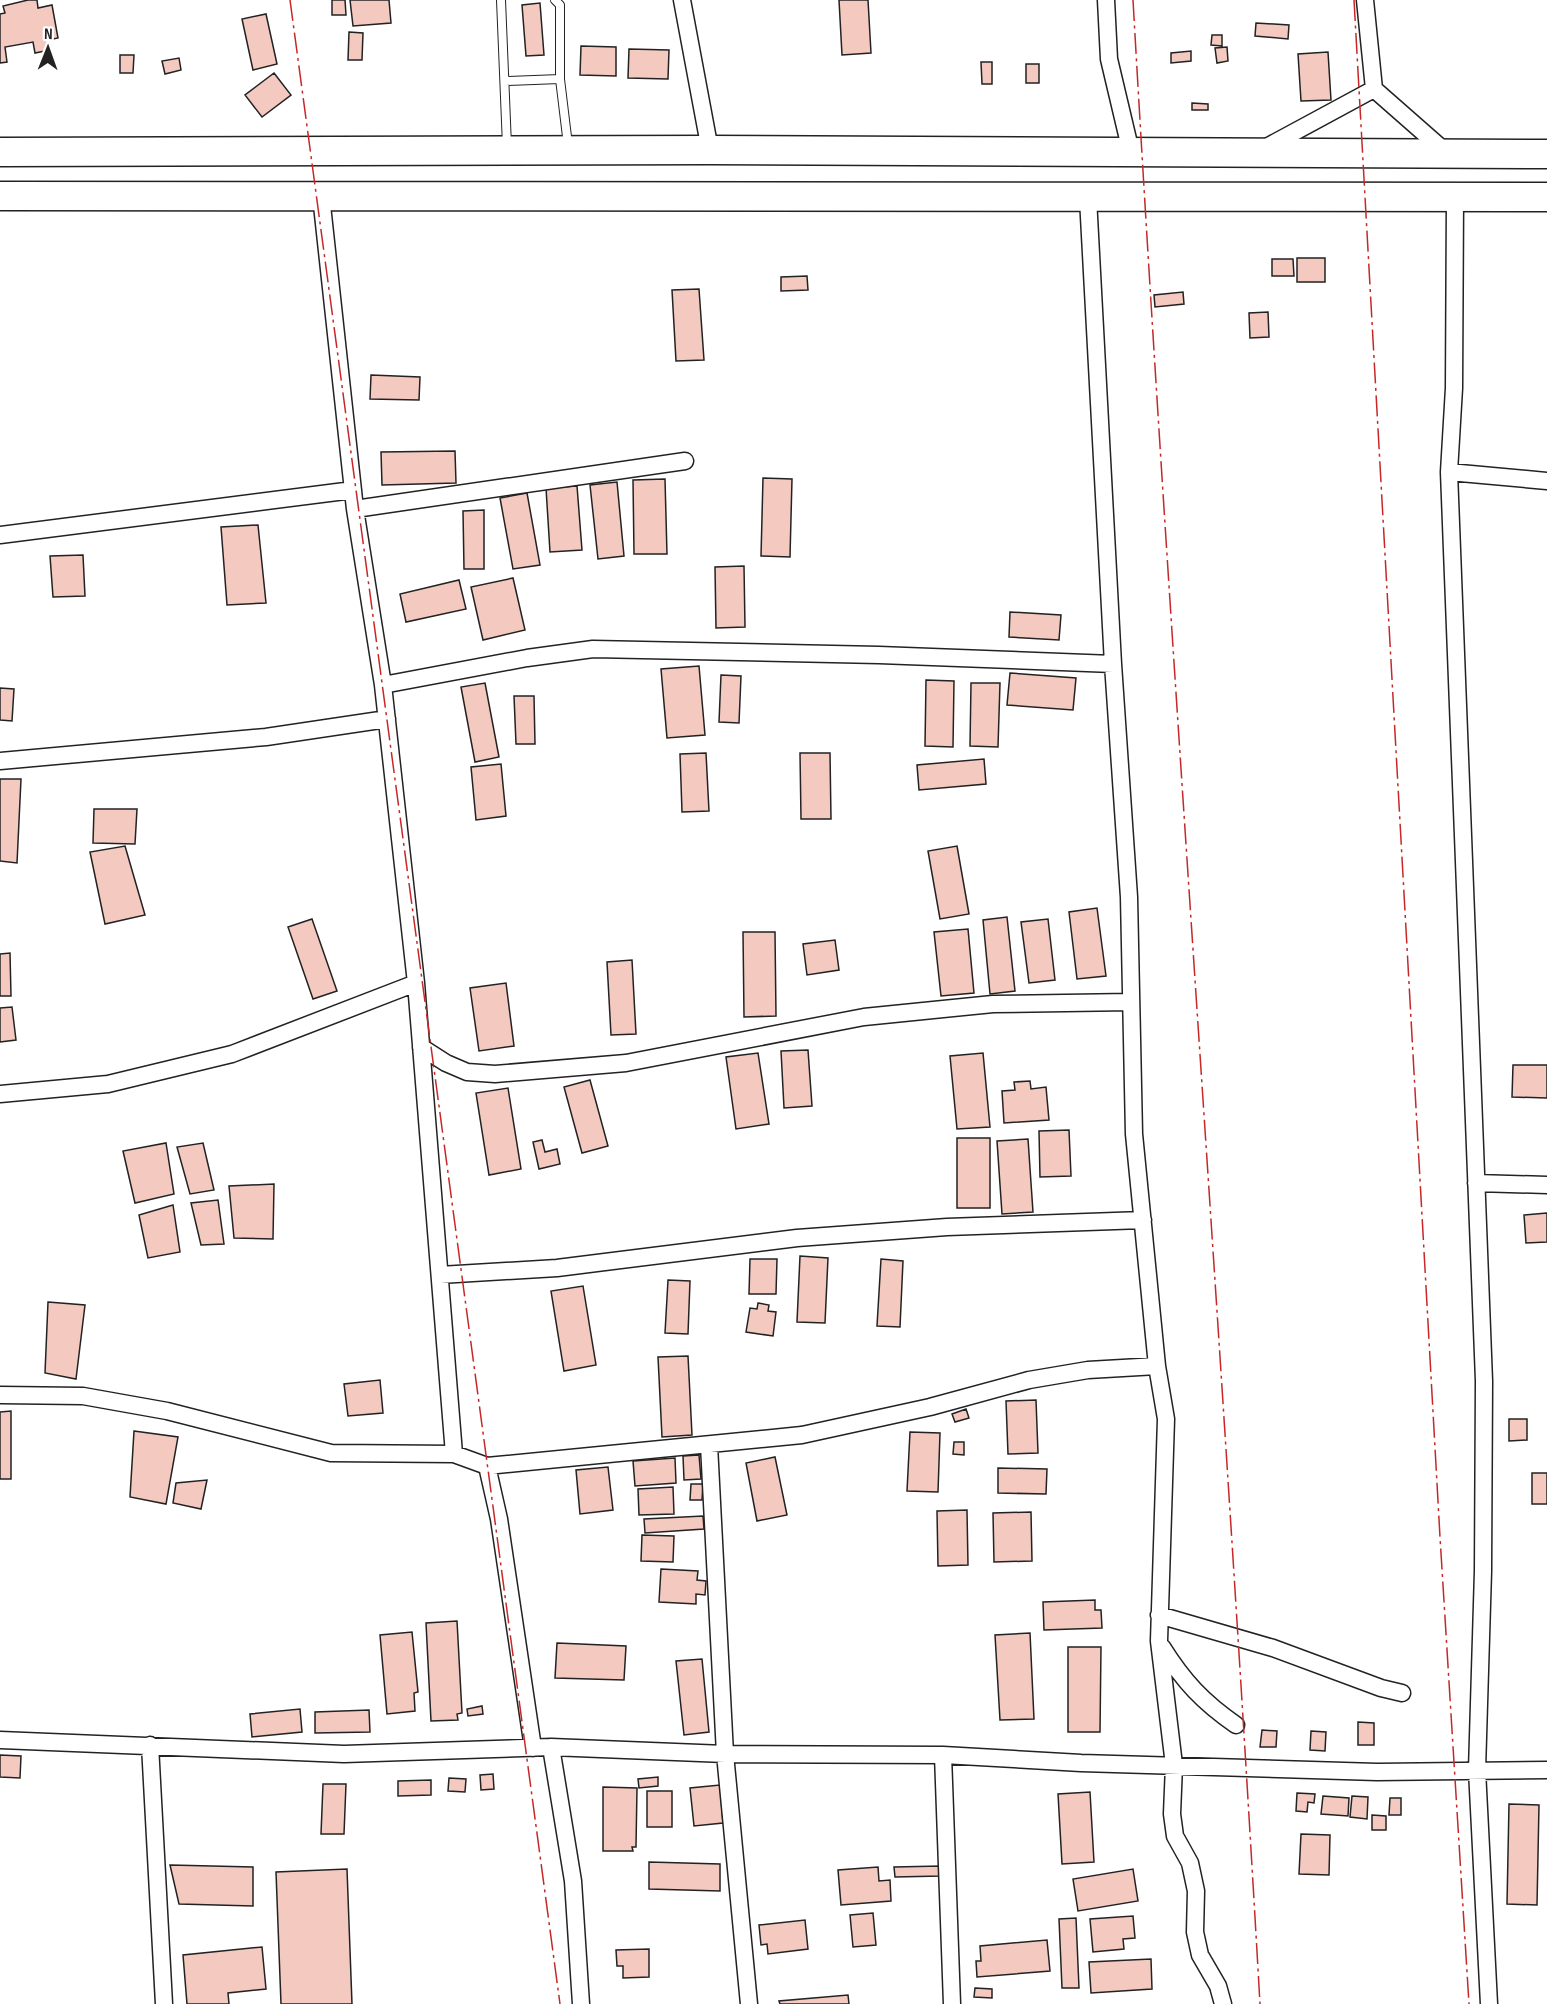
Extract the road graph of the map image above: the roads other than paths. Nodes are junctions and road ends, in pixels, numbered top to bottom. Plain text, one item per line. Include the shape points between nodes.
1 (501, 0) edge
2 (555, 0) edge
3 (682, 0) edge
4 (1106, 0) edge
5 (1365, 0) edge
6 (560, 79) junction
7 (505, 81) junction
8 (1374, 89) junction
9 (710, 150) junction
10 (1260, 151) junction
11 (0, 152) edge
12 (507, 152) junction
13 (569, 152) junction
14 (1131, 152) junction
15 (1547, 154) edge
16 (1450, 155) junction
17 (0, 196) edge
18 (321, 196) junction
19 (1455, 197) junction
20 (1547, 197) edge
21 (1089, 198) junction
22 (685, 461) dead end
23 (1449, 472) junction
24 (1547, 481) edge
25 (352, 490) junction
26 (355, 509) junction
27 (0, 535) edge
28 (1113, 664) junction
29 (383, 685) junction
30 (387, 719) junction
31 (0, 761) edge
32 (416, 983) junction
33 (1131, 1002) junction
34 (421, 1047) junction
35 (0, 1094) edge
36 (1476, 1183) junction
37 (1547, 1185) edge
38 (1143, 1220) junction
39 (440, 1275) junction
40 (1158, 1366) junction
41 (0, 1395) edge
42 (709, 1445) junction
43 (454, 1454) junction
44 (487, 1466) junction
45 (1159, 1615) junction
46 (1159, 1641) junction
47 (1402, 1693) dead end
48 (1236, 1725) dead end
49 (0, 1740) edge
50 (150, 1745) junction
51 (532, 1748) junction
52 (551, 1748) junction
53 (725, 1754) junction
54 (944, 1755) junction
55 (1174, 1764) junction
56 (1545, 1766) edge
57 (1477, 1770) junction
58 (165, 2004) edge
59 (581, 2004) edge
60 (748, 2004) edge
61 (952, 2004) edge
62 (1223, 2004) edge
63 (1489, 2004) edge

1 - 7 lane
2 - 6 lane via 560,4
3 - 9 street
4 - 14 street via 1109,59
5 - 8 street
6 - 7 lane
6 - 13 lane
7 - 12 lane
8 - 10 street
8 - 16 street
9 - 13 highway
9 - 14 highway
10 - 14 highway
10 - 16 highway
11 - 12 highway
12 - 13 highway
15 - 16 highway
17 - 18 highway
18 - 21 highway
18 - 25 street
19 - 20 highway
19 - 21 highway
19 - 23 street via 1454,388
21 - 28 street
22 - 26 street
23 - 24 street
23 - 36 street
25 - 26 street
25 - 27 street
26 - 29 street
28 - 29 street via 879,654 593,649
28 - 33 street via 1129,897
29 - 30 street
30 - 31 street via 266,737
30 - 32 street
32 - 34 street
32 - 35 street via 232,1054 108,1084
33 - 34 street via 993,1005 864,1017 626,1063 495,1074 467,1072
33 - 38 street via 1134,1134
34 - 39 street
36 - 37 street
36 - 57 street via 1484,1381
38 - 39 street via 946,1227 797,1238 557,1268
38 - 40 street
39 - 43 street
40 - 42 street via 1088,1370 1029,1380 802,1435
40 - 45 street via 1166,1419
41 - 43 street via 83,1396 157,1409 331,1454
42 - 44 street
42 - 53 street
43 - 44 street
44 - 51 street via 499,1519
45 - 46 street
45 - 47 street via 1273,1648
46 - 48 street via 1178,1673 1204,1702
46 - 55 street
49 - 50 street
50 - 51 street via 344,1754
50 - 58 street
51 - 52 street
52 - 53 street
52 - 59 street via 573,1881
53 - 54 street
53 - 60 street
54 - 55 street
54 - 61 street
55 - 57 street via 1377,1772
55 - 62 street via 1175,1836 1190,1863 1196,1891 1195,1932 1200,1955 1218,1986
56 - 57 street
57 - 63 street

